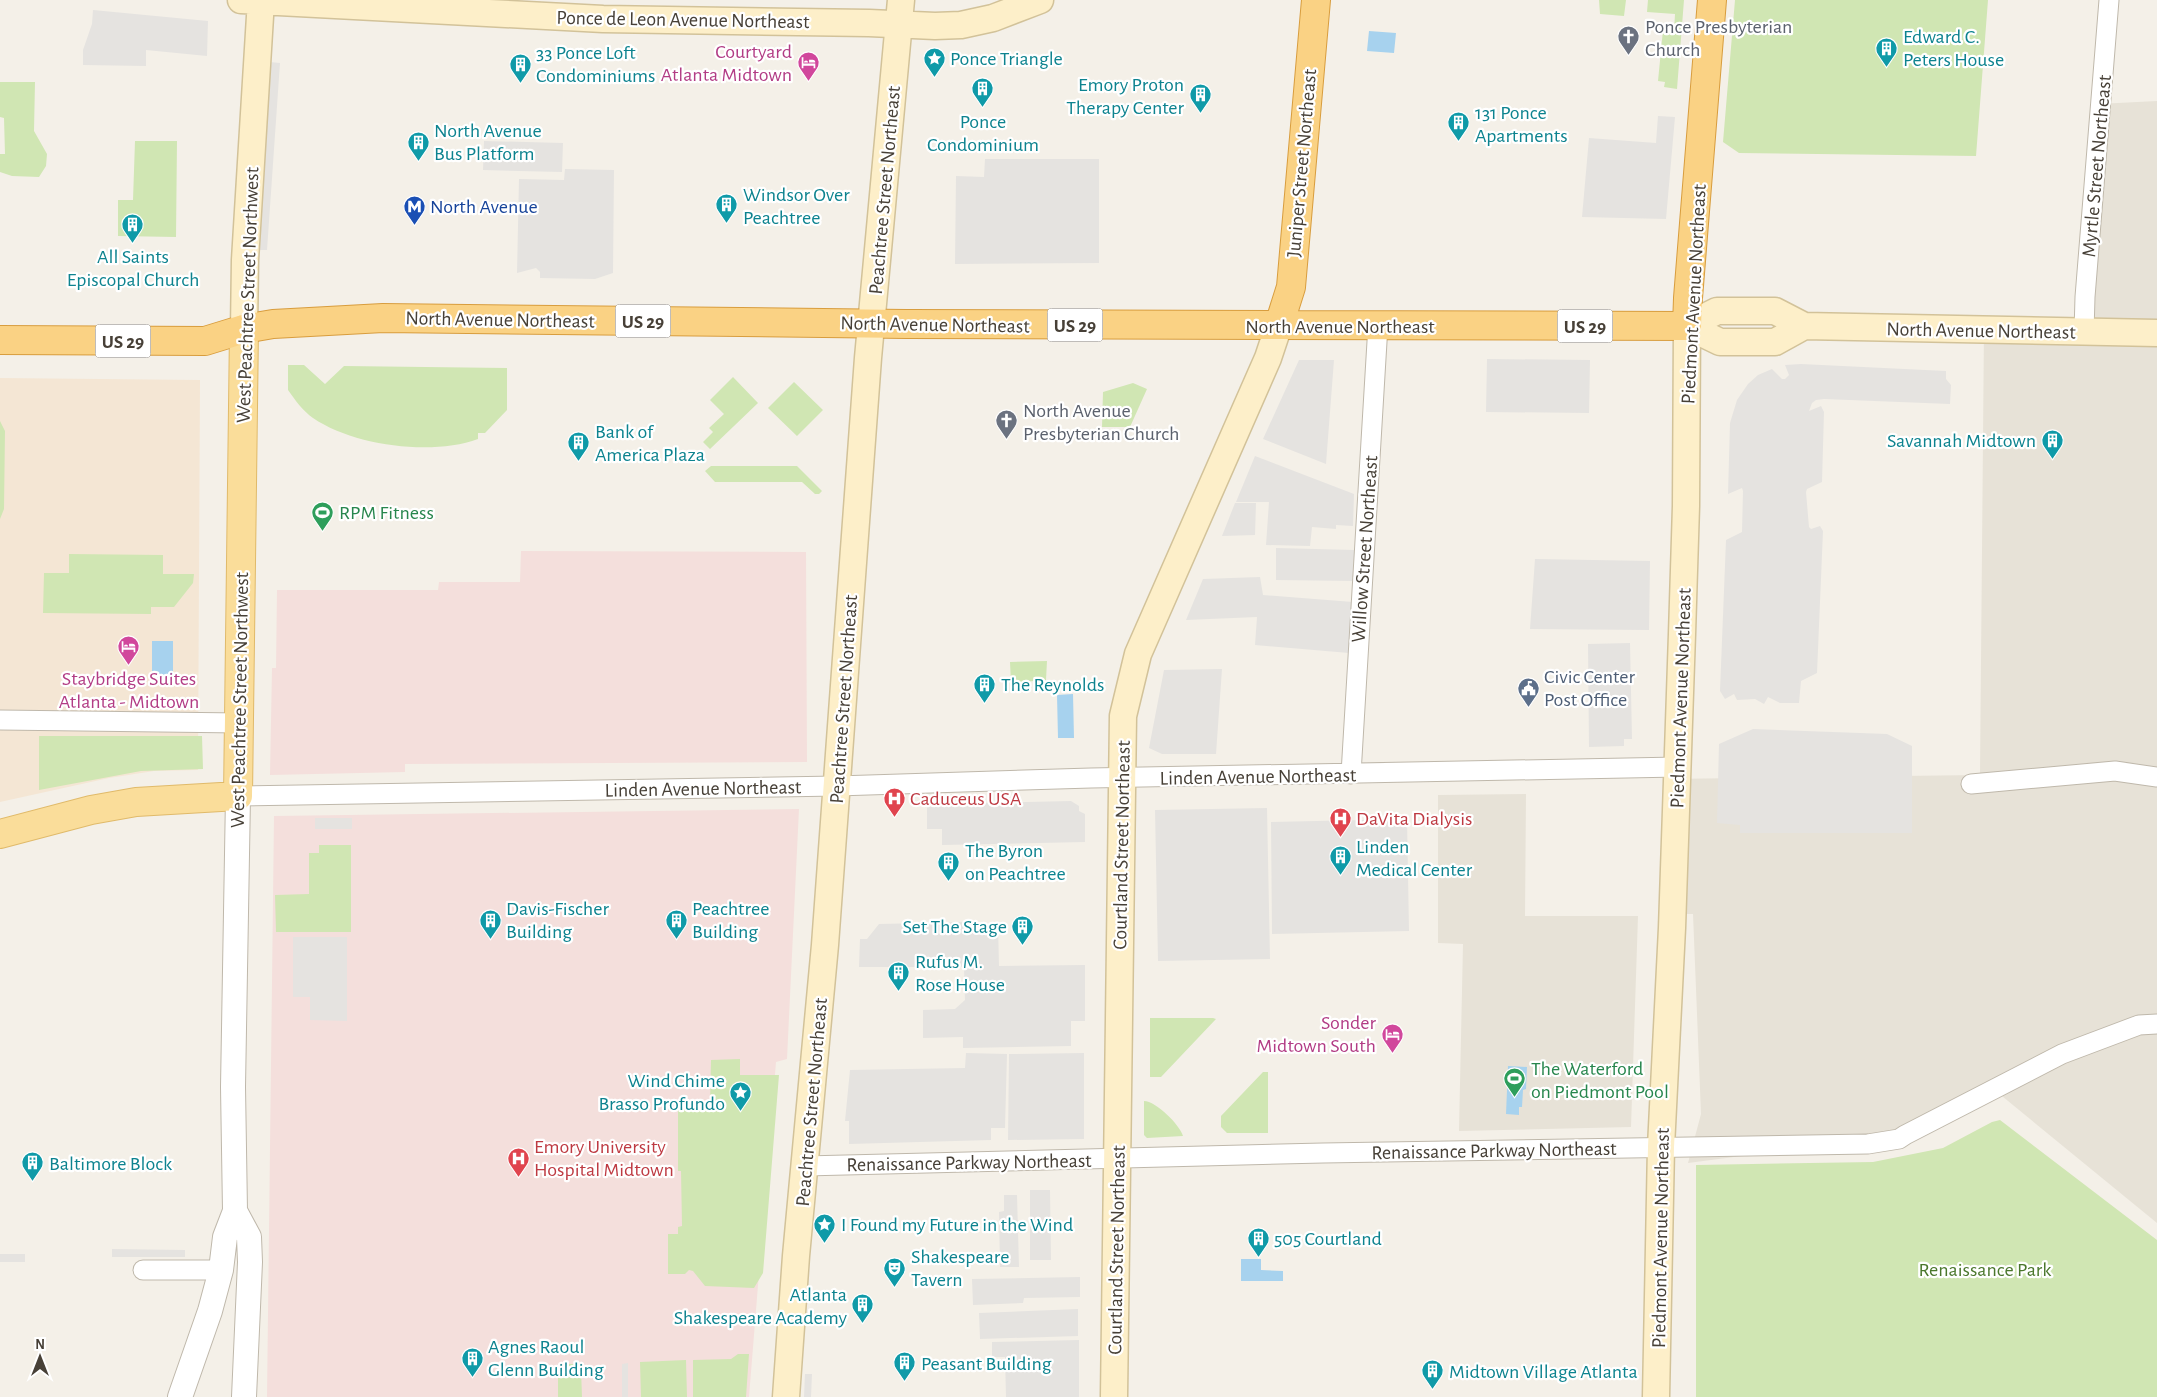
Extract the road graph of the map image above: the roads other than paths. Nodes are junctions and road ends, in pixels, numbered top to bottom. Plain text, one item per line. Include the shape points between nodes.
1 (1040, 0) edge
2 (1316, 0) edge
3 (1712, 0) edge
4 (2109, 0) edge
5 (254, 1) edge
6 (900, 12) edge
7 (872, 324) junction
8 (1279, 325) junction
9 (1378, 325) junction
10 (1688, 326) junction
11 (244, 329) junction
12 (2084, 332) junction
13 (2157, 333) edge
14 (0, 340) edge
15 (0, 720) edge
16 (240, 724) junction
17 (1678, 767) junction
18 (1351, 774) junction
19 (2157, 777) edge
20 (1122, 778) junction
21 (1971, 784) dead end
22 (837, 786) junction
23 (238, 796) junction
24 (0, 834) edge
25 (2157, 1024) edge
26 (1661, 1147) junction
27 (1118, 1158) junction
28 (805, 1166) junction
29 (235, 1211) junction
30 (143, 1270) dead end
31 (221, 1270) junction
32 (1657, 1395) edge
33 (180, 1397) edge
34 (244, 1397) edge
35 (786, 1397) edge
36 (1114, 1397) edge

1 - 6 main road, Ponce de Leon Avenue Northeast via 994,18 961,25
2 - 8 highway, Juniper Street Northeast via 1291,287
3 - 10 highway, Piedmont Avenue Northeast via 1688,291
4 - 12 street, Myrtle Street Northeast
5 - 6 main road, Ponce de Leon Avenue Northeast via 603,19
5 - 11 main road, West Peachtree Street Northwest
6 - 7 main road, Peachtree Street Northeast
7 - 8 highway, North Avenue Northeast / US 29
7 - 11 highway, North Avenue Northeast / US 29 via 383,318 300,322
7 - 22 main road, Peachtree Street Northeast
8 - 9 highway, North Avenue Northeast / US 29
8 - 20 main road, Courtland Street Northeast via 1268,358 1138,654 1123,716
9 - 10 highway, North Avenue Northeast / US 29
9 - 18 street, Willow Street Northeast
10 - 12 main road, North Avenue Northeast via 1717,311 1775,311 1804,326
10 - 17 main road, Piedmont Avenue Northeast
11 - 14 highway, US 29 via 205,341
11 - 16 main road, West Peachtree Street Northwest
12 - 13 main road, North Avenue Northeast
15 - 16 street
16 - 23 main road, West Peachtree Street Northwest
17 - 18 street, Linden Avenue Northeast
17 - 26 main road, Piedmont Avenue Northeast
18 - 20 street, Linden Avenue Northeast
19 - 21 street via 2115,771
20 - 22 street, Linden Avenue Northeast
20 - 27 main road, Courtland Street Northeast
22 - 23 street, Linden Avenue Northeast
22 - 28 main road, Peachtree Street Northeast
23 - 24 main road via 136,802 91,810
23 - 29 street, West Peachtree Street Northwest via 233,1087
25 - 26 street, Renaissance Parkway Northeast via 2139,1025 2062,1054 1898,1138 1868,1144
26 - 27 street, Renaissance Parkway Northeast
26 - 32 main road, Piedmont Avenue Northeast
27 - 28 street, Renaissance Parkway Northeast
27 - 36 main road, Courtland Street Northeast
28 - 35 main road, Peachtree Street Northeast
29 - 31 street via 225,1237
29 - 34 street, West Peachtree Street Northwest via 249,1237
30 - 31 street
31 - 33 street

